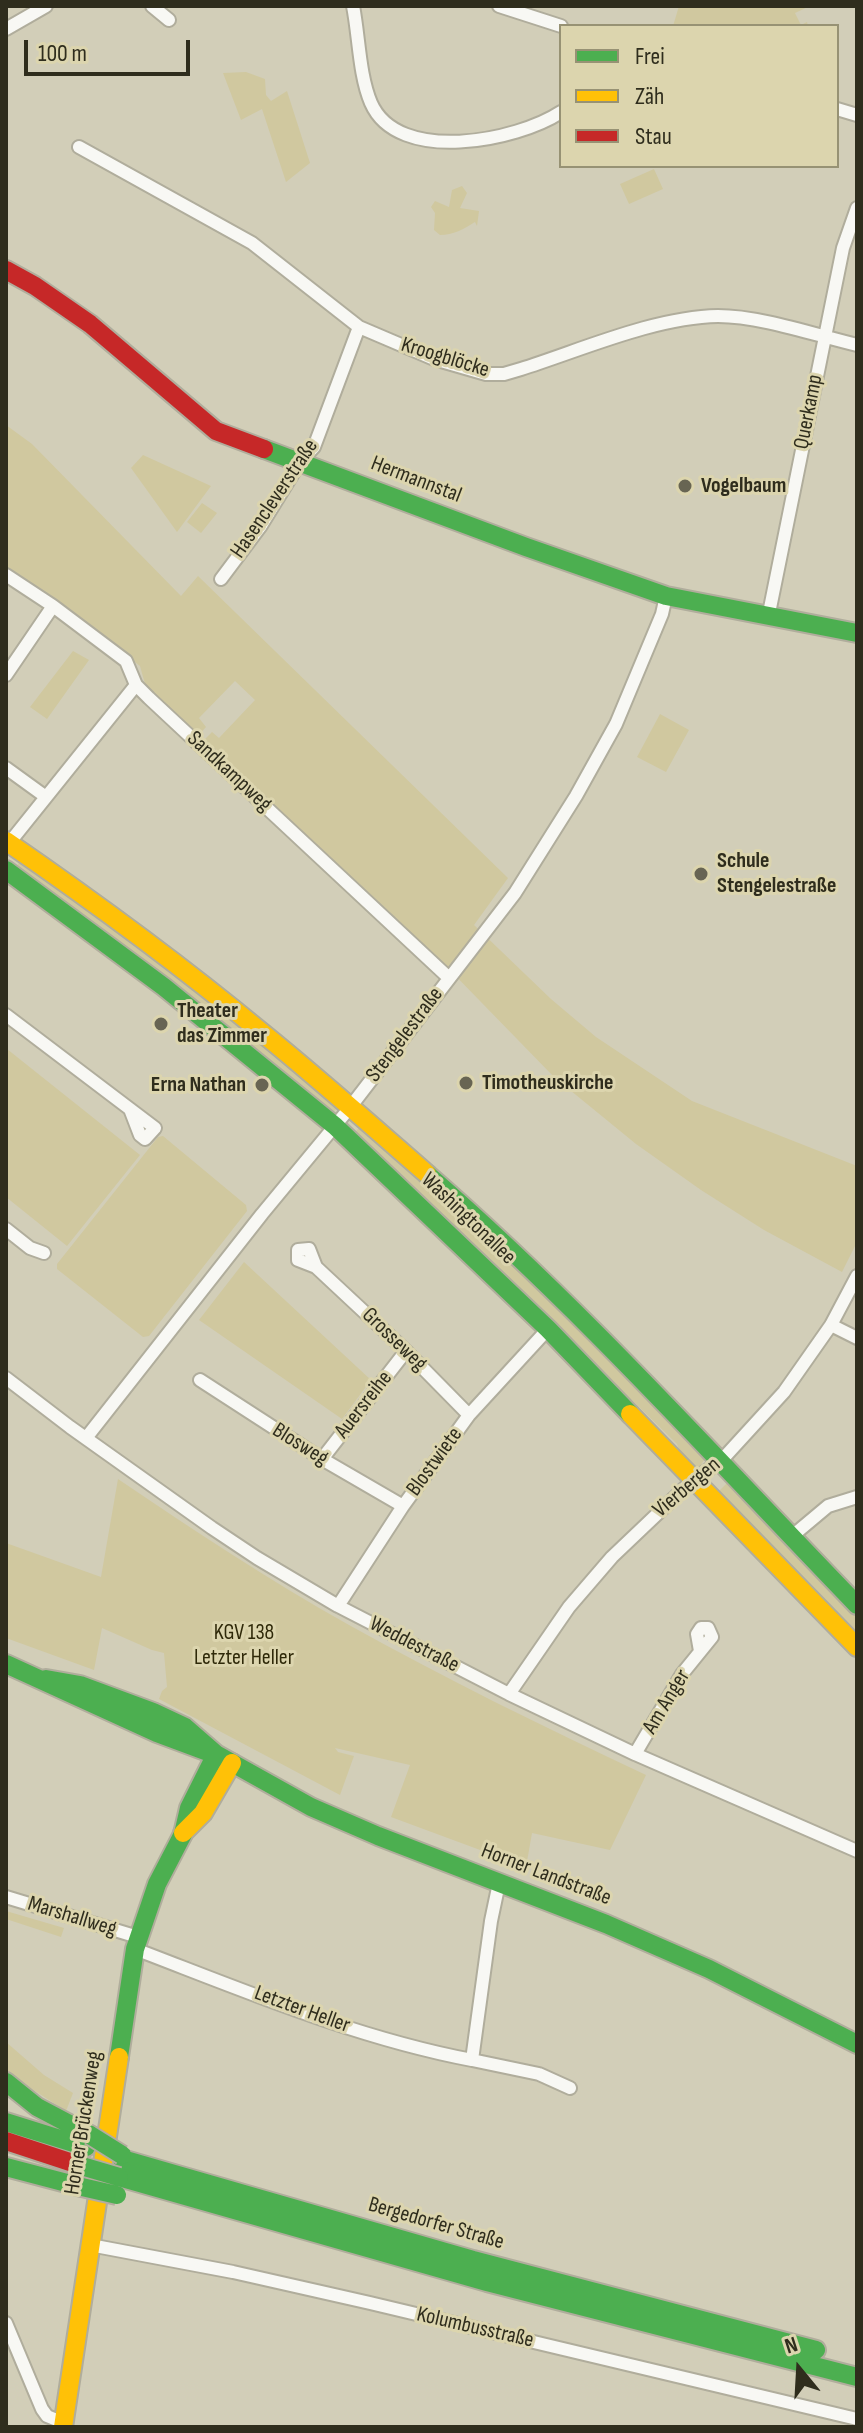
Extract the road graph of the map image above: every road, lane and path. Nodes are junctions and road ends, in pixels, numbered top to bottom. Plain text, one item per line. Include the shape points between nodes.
1 (46, 6) edge
2 (152, 6) edge
3 (353, 6) edge
4 (499, 6) edge
5 (169, 20) dead end
6 (559, 25) edge
7 (6, 29) edge
8 (559, 113) edge
9 (79, 147) dead end
10 (857, 208) edge
11 (6, 270) edge
12 (359, 327) junction
13 (825, 337) junction
14 (857, 345) edge
15 (300, 462) junction
16 (6, 575) edge
17 (221, 579) dead end
18 (666, 596) junction
19 (53, 606) junction
20 (768, 618) junction
21 (857, 633) edge
22 (6, 675) edge
23 (136, 685) junction
24 (6, 768) edge
25 (46, 797) junction
26 (7, 844) edge
27 (6, 870) edge
28 (449, 978) junction
29 (6, 1015) edge
30 (351, 1106) junction
31 (130, 1109) dead end
32 (335, 1126) junction
33 (6, 1229) edge
34 (44, 1253) dead end
35 (316, 1267) dead end
36 (857, 1276) edge
37 (831, 1325) junction
38 (548, 1329) junction
39 (857, 1338) edge
40 (406, 1351) junction
41 (6, 1378) edge
42 (200, 1380) dead end
43 (469, 1415) junction
44 (86, 1438) junction
45 (322, 1459) junction
46 (720, 1462) junction
47 (694, 1479) junction
48 (857, 1497) edge
49 (403, 1506) junction
50 (791, 1537) junction
51 (857, 1605) edge
52 (338, 1606) junction
53 (857, 1647) edge
54 (700, 1651) dead end
55 (6, 1664) edge
56 (509, 1694) junction
57 (635, 1754) junction
58 (224, 1759) junction
59 (857, 1851) edge
60 (499, 1883) junction
61 (6, 1897) edge
62 (137, 1943) junction
63 (857, 2044) edge
64 (472, 2060) junction
65 (6, 2082) edge
66 (570, 2088) dead end
67 (6, 2122) edge
68 (6, 2141) edge
69 (88, 2150) junction
70 (6, 2167) edge
71 (123, 2170) junction
72 (90, 2245) junction
73 (6, 2323) edge
74 (857, 2361) edge
75 (857, 2377) edge
76 (857, 2419) edge
77 (63, 2425) edge

1 - 7 street
2 - 5 street
3 - 8 street via 371,106 395,131 431,142 471,140 515,132
4 - 6 street
9 - 12 street, Kroogblöcke via 252,243
10 - 13 street, Querkamp
11 - 15 main road, Hermannstal via 89,321 216,431
12 - 13 street, Kroogblöcke via 486,374 504,374 687,319 739,318
12 - 15 street, Hasencleverstraße via 314,447
13 - 14 street, Kroogblöcke
13 - 20 street, Querkamp
15 - 17 street, Hasencleverstraße
15 - 18 main road, Hermannstal
16 - 19 street, Sandkampweg
18 - 20 main road, Hermannstal
18 - 28 street, Stengelestraße via 621,714 576,796 515,893
19 - 22 street
19 - 23 street, Sandkampweg via 126,661
20 - 21 main road, Hermannstal
23 - 25 street
23 - 28 street, Sandkampweg
24 - 25 street
25 - 26 street
26 - 30 main road, Washingtonallee via 170,960
27 - 32 main road, Washingtonallee via 164,987
28 - 30 street, Stengelestraße
29 - 31 street
30 - 32 street, Stengelestraße
30 - 46 main road, Washingtonallee via 498,1237
32 - 38 main road, Washingtonallee
32 - 44 street, Stengelestraße
33 - 34 street
35 - 40 street, Grosseweg
36 - 37 street, Vierbergen
37 - 39 street
37 - 46 street, Vierbergen via 784,1392
38 - 43 street, Blostwiete
38 - 47 main road, Washingtonallee
40 - 43 street, Grosseweg
40 - 45 street, Auersreihe
41 - 44 street, Weddestraße
42 - 45 street, Blosweg
43 - 49 street, Blostwiete
44 - 52 street, Weddestraße via 257,1558
45 - 49 street, Blosweg
46 - 47 street, Vierbergen
46 - 50 main road, Washingtonallee
47 - 53 main road, Washingtonallee
47 - 56 street, Vierbergen via 581,1592
48 - 50 street via 828,1506
49 - 52 street, Blostwiete
50 - 51 main road, Washingtonallee
52 - 56 street, Weddestraße
54 - 57 street, Am Anger
55 - 58 main road, Horner Landstraße via 153,1712 185,1727
56 - 57 street, Weddestraße
57 - 59 street, Weddestraße
58 - 60 main road, Horner Landstraße via 330,1816
58 - 62 main road, Horner Brückenweg via 203,1813 183,1834 157,1884
60 - 63 main road, Horner Landstraße via 709,1969
60 - 64 street
61 - 62 street, Marshallweg
62 - 64 street, Letzter Heller via 358,2030
62 - 72 main road, Horner Brückenweg
64 - 66 street, Letzter Heller via 539,2074
65 - 69 main road
67 - 69 main road
68 - 69 main road
69 - 71 main road, bridge
69 - 71 main road, bridge
70 - 71 main road, bridge via 82,2187
71 - 74 main road, Bergedorfer Straße
71 - 75 main road via 269,2221 587,2310
72 - 76 street, Kolumbusstraße via 370,2303
72 - 77 main road, Horner Brückenweg
73 - 77 street via 42,2409

